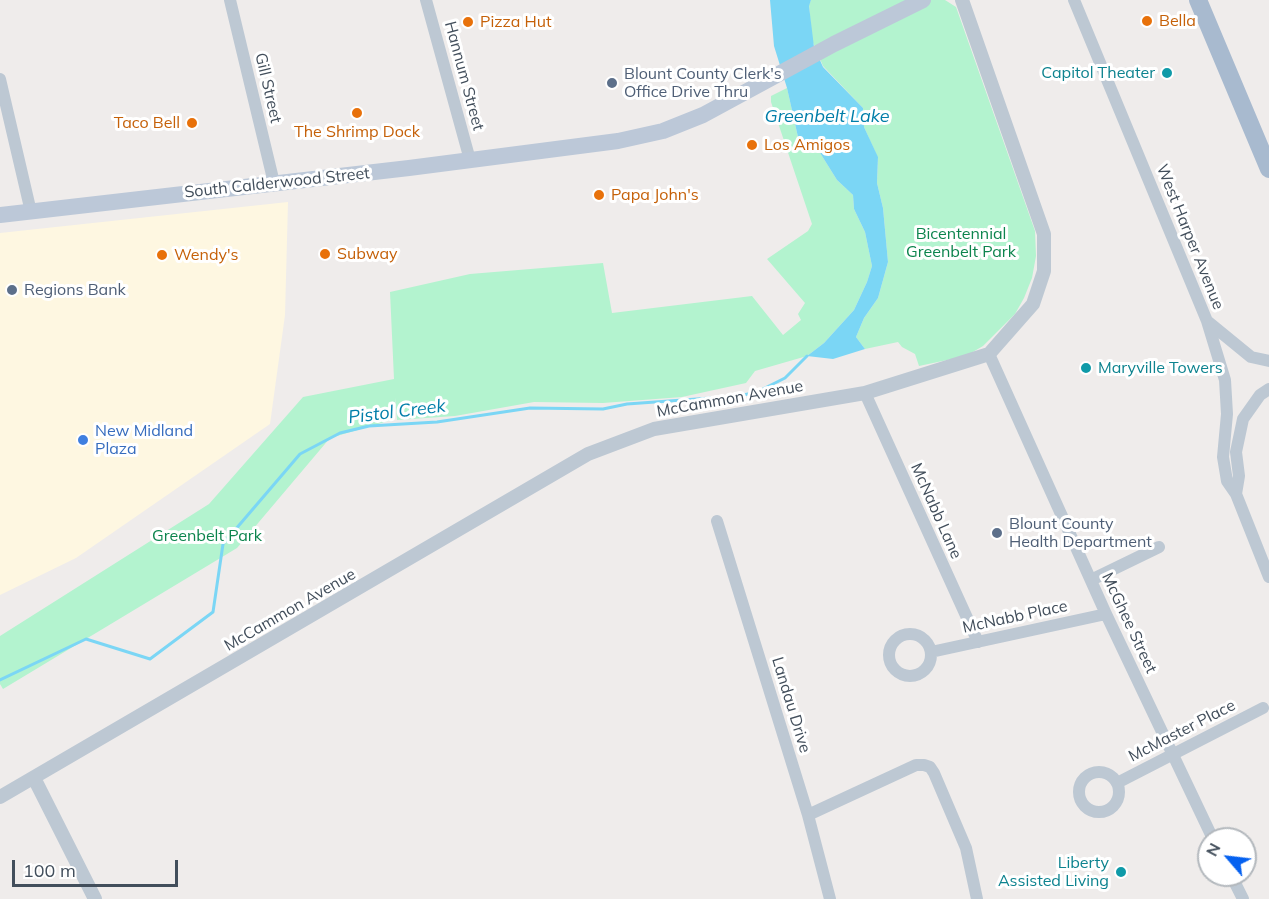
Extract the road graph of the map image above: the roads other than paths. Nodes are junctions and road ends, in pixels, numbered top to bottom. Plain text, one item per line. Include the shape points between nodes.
1 (230, 0) edge
2 (426, 0) edge
3 (922, 0) edge
4 (962, 0) edge
5 (1074, 0) edge
6 (1198, 0) edge
7 (0, 79) edge
8 (470, 160) junction
9 (1269, 169) edge
10 (274, 183) junction
11 (31, 212) junction
12 (0, 215) edge
13 (1207, 321) junction
14 (989, 354) junction
15 (1269, 361) edge
16 (1269, 389) edge
17 (865, 393) junction
18 (1236, 494) junction
19 (717, 521) dead end
20 (1159, 547) dead end
21 (1269, 577) edge
22 (1091, 580) junction
23 (1106, 614) junction
24 (978, 642) junction
25 (931, 652) dead end
26 (1263, 708) dead end
27 (1172, 754) junction
28 (34, 778) junction
29 (1117, 783) dead end
30 (0, 797) edge
31 (808, 815) junction
32 (1207, 827) edge
33 (96, 899) edge
34 (830, 899) edge
35 (977, 899) edge

1 - 10 street, Gill Street
2 - 8 street, Hannum Street
3 - 8 main road, South Calderwood Street via 703,115 663,131 618,141
4 - 14 street via 1044,234 1044,271 1033,304
5 - 13 street, West Harper Avenue
6 - 9 main road
7 - 11 street
8 - 10 main road, South Calderwood Street
10 - 11 main road, South Calderwood Street
11 - 12 main road, South Calderwood Street
13 - 15 street via 1251,357
13 - 18 street, West Harper Avenue via 1225,380 1223,457 1227,481
14 - 17 street, McCammon Avenue
14 - 22 street, McGhee Street
16 - 18 street, West Harper Avenue via 1243,418 1236,452
17 - 24 street, McNabb Lane
17 - 28 street, McCammon Avenue via 654,429 588,454
18 - 21 street, West Harper Avenue
19 - 31 street, Landau Drive
20 - 22 street
22 - 23 street, McGhee Street
23 - 24 street, McNabb Place
23 - 27 street, McGhee Street
24 - 25 street, McNabb Place
26 - 27 street, McMaster Place
27 - 29 street, McMaster Place
27 - 32 street, McGhee Street
28 - 30 street, McCammon Avenue
28 - 33 street
31 - 34 street, Landau Drive
31 - 35 street via 916,765 930,767 966,848

